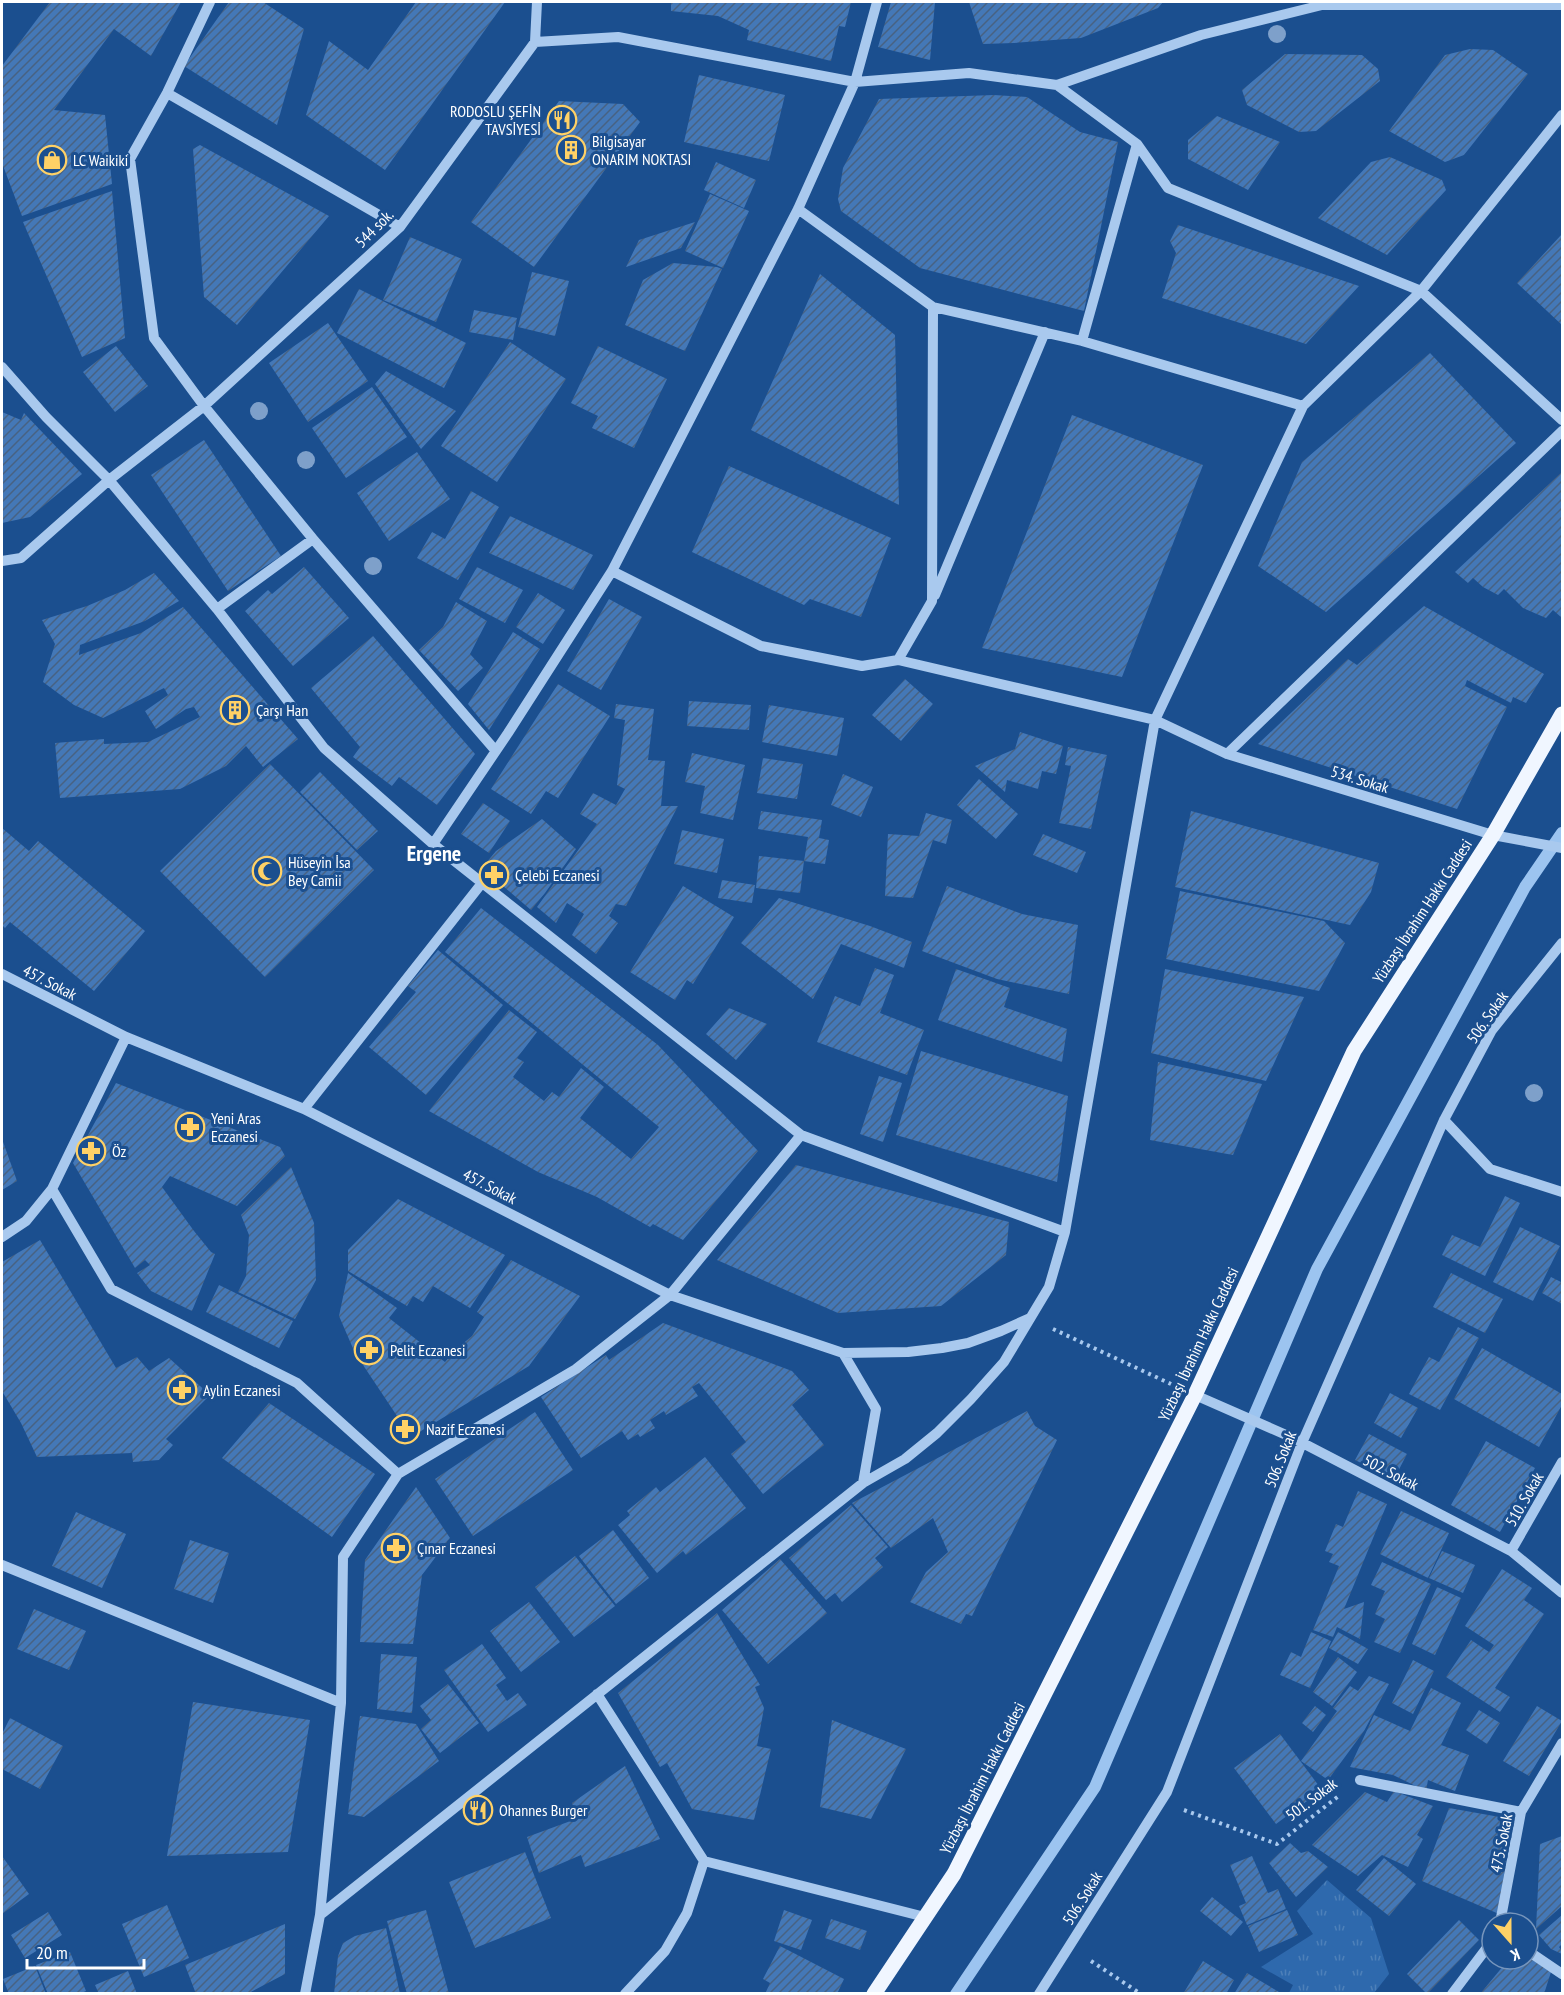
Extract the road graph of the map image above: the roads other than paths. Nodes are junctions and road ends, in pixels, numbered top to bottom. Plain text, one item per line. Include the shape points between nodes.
1 (210, 2) edge
2 (537, 2) edge
3 (877, 2) edge
4 (1563, 5) edge
5 (535, 42) junction
6 (855, 82) junction
7 (1057, 85) junction
8 (167, 93) junction
9 (1563, 115) edge
10 (1137, 144) junction
11 (798, 209) junction
12 (399, 226) junction
13 (1421, 291) junction
14 (933, 307) junction
15 (1045, 332) junction
16 (1082, 341) junction
17 (2, 367) edge
18 (204, 406) junction
19 (1303, 406) junction
20 (1563, 420) edge
21 (1563, 431) edge
22 (109, 480) junction
23 (313, 539) junction
24 (2, 561) edge
25 (612, 571) junction
26 (932, 600) junction
27 (217, 609) junction
28 (898, 660) junction
29 (1563, 714) edge
30 (1155, 720) junction
31 (495, 750) junction
32 (1227, 754) junction
33 (1493, 835) junction
34 (433, 844) junction
35 (1563, 848) edge
36 (482, 883) junction
37 (1563, 943) edge
38 (2, 974) edge
39 (126, 1037) junction
40 (304, 1109) junction
41 (1444, 1120) junction
42 (801, 1135) junction
43 (52, 1189) junction
44 (1563, 1192) edge
45 (1065, 1232) junction
46 (2, 1237) edge
47 (670, 1294) junction
48 (1030, 1318) junction
49 (843, 1353) junction
50 (1195, 1395) junction
51 (1298, 1441) junction
52 (1563, 1462) edge
53 (398, 1474) junction
54 (863, 1483) junction
55 (1511, 1551) junction
56 (2, 1565) edge
57 (1563, 1593) edge
58 (597, 1694) junction
59 (341, 1703) junction
60 (1563, 1743) edge
61 (1360, 1780) road end
62 (1521, 1812) junction
63 (704, 1861) junction
64 (1502, 1911) edge
65 (320, 1915) junction
66 (925, 1917) junction
67 (1480, 1957) edge
68 (1540, 1959) edge
69 (1563, 1974) edge
70 (305, 1994) edge
71 (625, 1994) edge
72 (874, 1994) edge
73 (1039, 1994) edge
74 (1452, 1994) edge

1 - 8 street
2 - 5 street
3 - 6 street
4 - 7 street via 1322,4 1201,35
5 - 6 street via 618,37
5 - 12 street, 544 sok.
6 - 7 street via 969,73
6 - 11 street
7 - 10 street
8 - 12 street
8 - 18 street via 130,159 154,338
9 - 13 street
10 - 13 street via 1168,188
10 - 16 street
11 - 14 street
11 - 25 street
12 - 18 street, 544 sok.
13 - 19 street
13 - 20 street
14 - 15 street
14 - 26 street
15 - 16 street
15 - 26 street
16 - 19 street
17 - 22 street
18 - 22 street, 544 sok.
18 - 23 street
19 - 30 street
21 - 32 street
22 - 24 street, 544 sok. via 21,558
22 - 27 street
23 - 27 street
23 - 31 street
25 - 28 street via 761,646 862,666
25 - 31 street
26 - 28 street
27 - 34 street via 324,748
28 - 30 street, 534. Sokak
29 - 33 main road, Yüzbaşı İbrahim Hakkı Caddesi
30 - 32 street, 534. Sokak
30 - 45 street
31 - 34 street
32 - 33 street, 534. Sokak
33 - 35 street, 534. Sokak
33 - 50 main road, Yüzbaşı İbrahim Hakkı Caddesi via 1354,1051
34 - 36 street
36 - 40 street
36 - 42 street
37 - 41 street, 506. Sokak via 1492,1030
38 - 39 street, 457. Sokak
39 - 40 street, 457. Sokak
39 - 43 street
40 - 47 street, 457. Sokak
41 - 44 street via 1490,1169
41 - 51 street, 506. Sokak
42 - 45 street
42 - 47 street
43 - 46 street via 26,1221
43 - 53 street via 111,1289 297,1383
45 - 48 street via 1049,1287
47 - 49 street, 457. Sokak
47 - 53 street via 576,1370
48 - 49 street, 457. Sokak via 942,1348
48 - 54 street via 1004,1362 937,1433 905,1459
49 - 54 street via 876,1409
50 - 51 street, 502. Sokak
50 - 66 main road, Yüzbaşı İbrahim Hakkı Caddesi via 954,1874
51 - 55 street, 502. Sokak
51 - 73 street, 506. Sokak via 1167,1792
52 - 55 street, 510. Sokak
53 - 59 street via 343,1557
54 - 58 street
55 - 57 street, 502. Sokak
56 - 59 street
58 - 63 street
58 - 65 street
59 - 65 street
60 - 62 street, 475. Sokak
61 - 62 street, 501. Sokak
62 - 64 street, 475. Sokak
63 - 66 street
63 - 71 street via 687,1913 664,1951
65 - 70 street
66 - 72 main road, Yüzbaşı İbrahim Hakkı Caddesi
67 - 74 street
68 - 69 street

